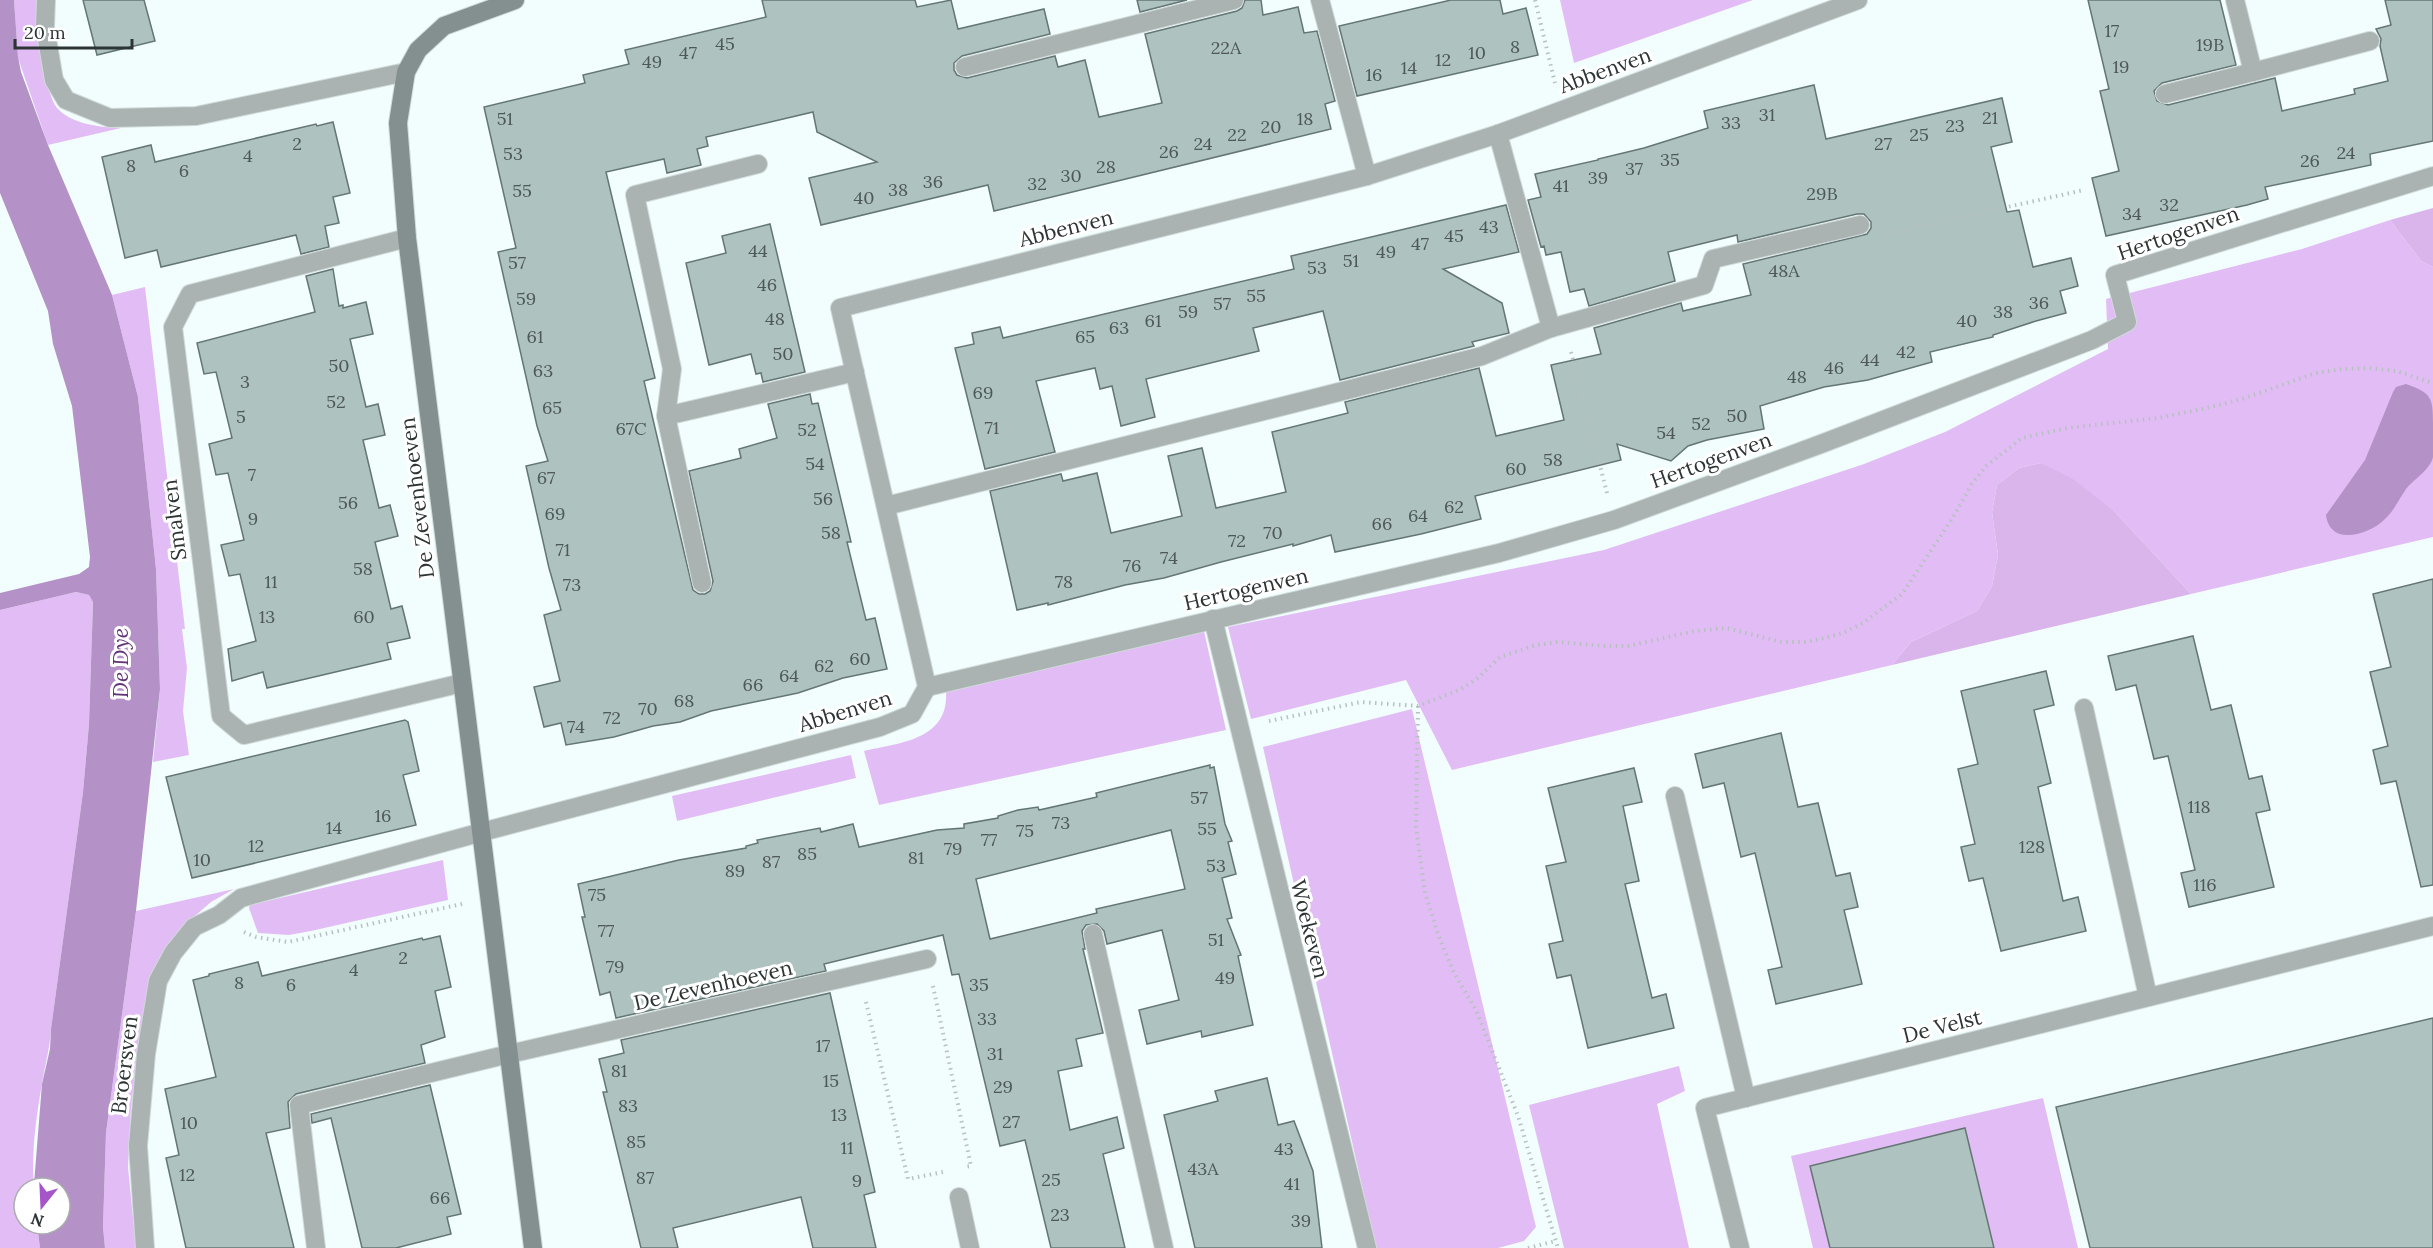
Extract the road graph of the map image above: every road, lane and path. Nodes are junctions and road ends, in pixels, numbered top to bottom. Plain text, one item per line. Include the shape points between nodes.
1 (46, 0) edge
2 (1234, 0) edge
3 (1320, 0) edge
4 (1535, 0) edge
5 (1858, 0) edge
6 (2235, 0) edge
7 (511, 1) edge
8 (2370, 41) dead end
9 (965, 67) dead end
10 (406, 72) junction
11 (2253, 72) junction
12 (2165, 94) dead end
13 (1561, 110) junction
14 (1498, 134) junction
15 (758, 164) dead end
16 (1367, 176) junction
17 (2433, 176) edge
18 (2084, 190) dead end
19 (1860, 225) joint
20 (407, 238) junction
21 (1558, 327) junction
22 (855, 372) junction
23 (2433, 382) edge
24 (666, 416) junction
25 (886, 506) junction
26 (1614, 519) junction
27 (702, 584) dead end
28 (1213, 619) junction
29 (462, 683) junction
30 (927, 687) junction
31 (1418, 706) junction
32 (2084, 708) dead end
33 (1241, 727) junction
34 (1675, 796) dead end
35 (482, 832) junction
36 (489, 898) junction
37 (219, 915) junction
38 (2433, 926) edge
39 (1093, 934) dead end
40 (927, 959) joint
41 (860, 975) junction
42 (2148, 997) junction
43 (509, 1054) junction
44 (1746, 1098) junction
45 (955, 1169) dead end
46 (945, 1171) dead end
47 (959, 1197) dead end
48 (1556, 1241) junction
49 (145, 1248) edge
50 (316, 1248) edge
51 (533, 1248) edge
52 (970, 1248) edge
53 (1164, 1248) edge
54 (1366, 1248) edge
55 (1528, 1248) edge
56 (1558, 1248) edge
57 (1740, 1248) edge

1 - 10 street via 45,27 54,80 66,100 110,118 196,116
2 - 9 street
3 - 16 street
4 - 13 path
5 - 13 street, Abbenven
6 - 11 street
7 - 10 street, De Zevenhoeven via 444,26 418,50
8 - 11 street
10 - 20 street, De Zevenhoeven via 398,123
11 - 12 street
13 - 14 street, Abbenven
14 - 16 street, Abbenven
14 - 21 street
15 - 24 street via 635,195 672,369
16 - 22 street, Abbenven via 840,308
17 - 26 street, Hertogenven via 2115,275 2127,322 2091,340
18 - 19 path via 1865,239
19 - 21 street via 1713,259 1704,285
20 - 29 street, De Zevenhoeven
20 - 29 street, Smalven via 190,294 173,327 221,716 244,735
21 - 25 street via 1482,356
21 - 26 path
22 - 24 street
22 - 25 street, Abbenven
23 - 31 path via 2396,371 2343,369 2316,373 2202,409 2022,438 1986,466 1972,484 1902,594 1845,632 1805,642 1782,642 1726,628 1695,630 1628,646 1558,642 1536,645 1500,657 1459,690
24 - 27 street
25 - 30 street, Abbenven
26 - 28 street, Hertogenven via 1499,553
28 - 30 street, Hertogenven
28 - 33 street, Woekeven
29 - 35 street, De Zevenhoeven
30 - 35 street, Abbenven via 912,714 880,727
31 - 33 path via 1361,702
31 - 48 path via 1416,827 1425,893 1454,973 1476,1010 1518,1116
32 - 42 street
33 - 54 street, Woekeven
34 - 44 street
35 - 36 street, De Zevenhoeven
35 - 37 street, Broersven via 241,898
36 - 37 path via 288,942 256,938
36 - 43 street, De Zevenhoeven
37 - 49 street, Broersven via 194,927 173,953 158,981 146,1054 138,1146
38 - 42 street, De Velst
39 - 53 street
40 - 41 street, De Zevenhoeven
40 - 45 path via 971,1166
41 - 43 street, De Zevenhoeven
41 - 46 path via 908,1179
42 - 44 street, De Velst
43 - 50 street via 299,1105
43 - 51 street, De Zevenhoeven
44 - 57 street, De Velst via 1705,1108
47 - 52 street
48 - 55 path
48 - 56 path

